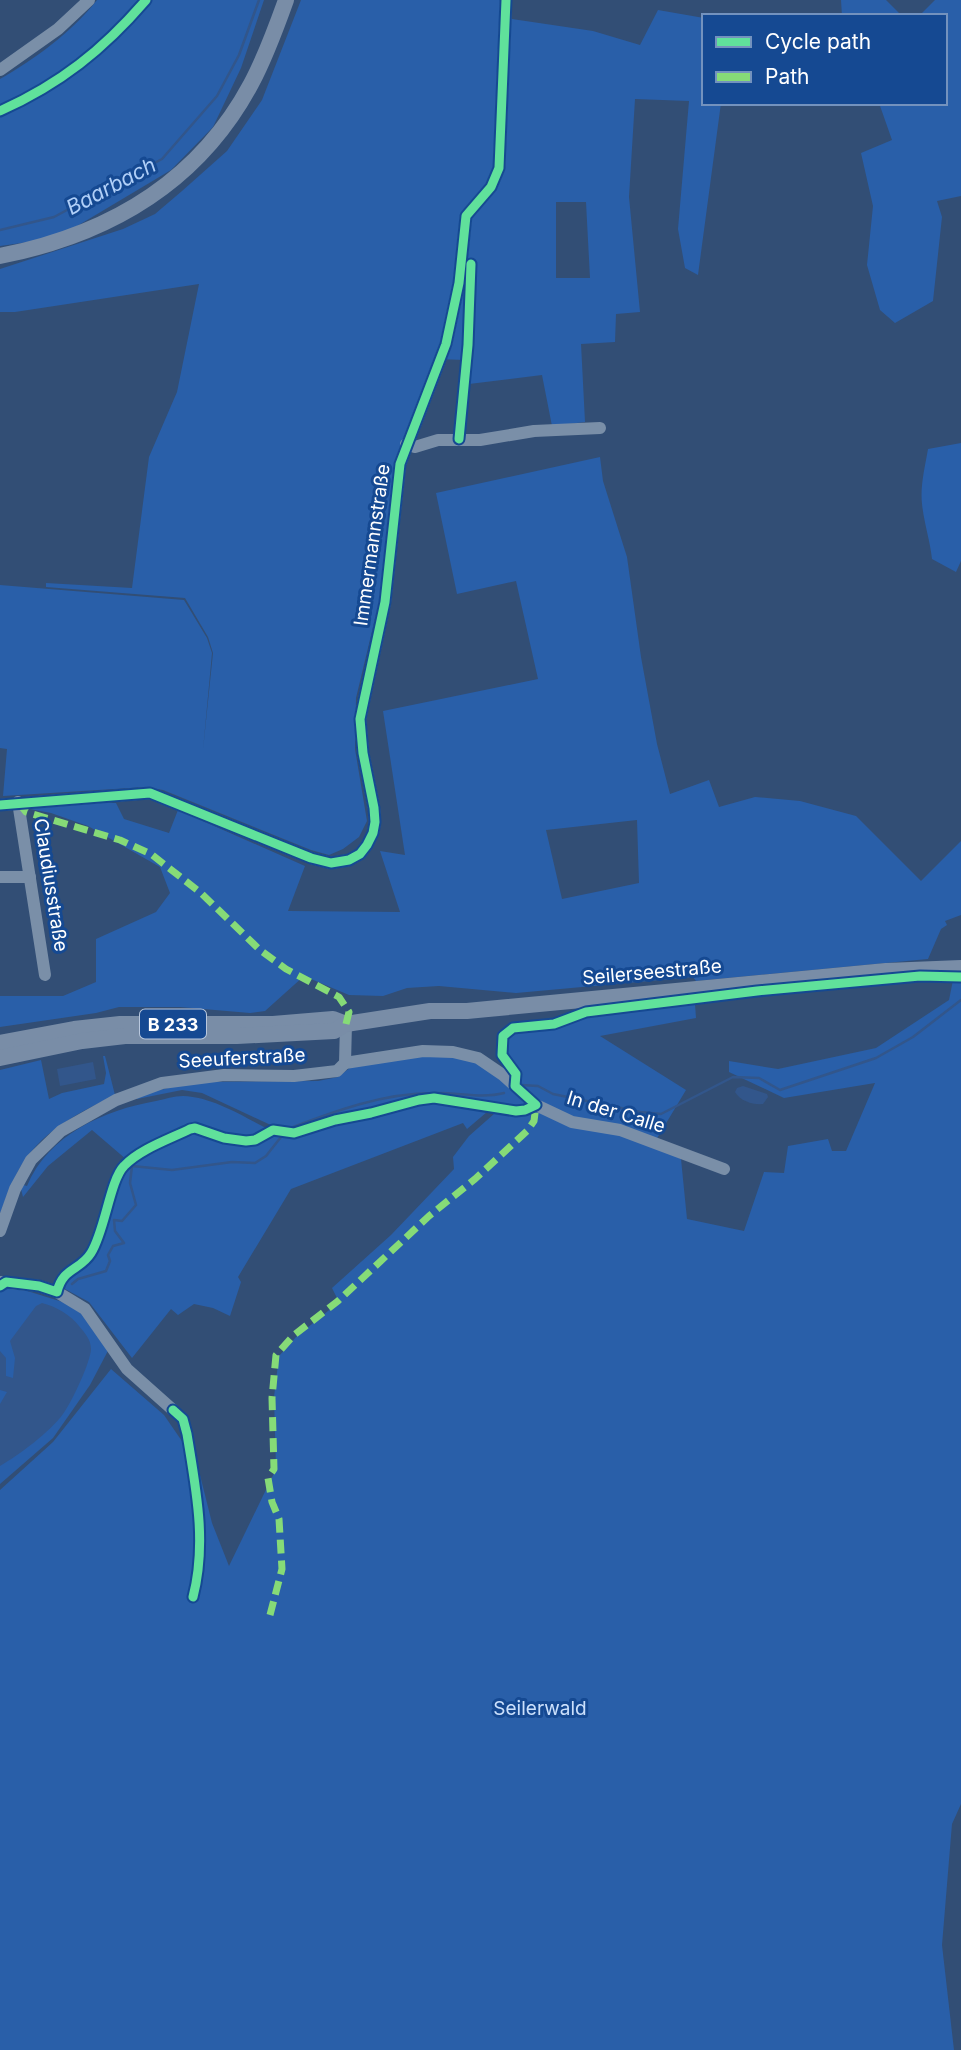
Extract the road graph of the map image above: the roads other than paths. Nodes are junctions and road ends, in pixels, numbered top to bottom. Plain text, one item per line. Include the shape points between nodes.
1 (89, 0) edge
2 (286, 0) edge
3 (506, 0) edge
4 (0, 70) edge
5 (0, 256) edge
6 (600, 428) dead end
7 (406, 444) junction
8 (18, 802) junction
9 (0, 805) edge
10 (0, 877) edge
11 (30, 877) junction
12 (961, 968) edge
13 (46, 975) dead end
14 (346, 1024) junction
15 (0, 1043) edge
16 (0, 1058) edge
17 (345, 1063) junction
18 (724, 1168) dead end
19 (0, 1231) edge
20 (0, 1282) edge
21 (173, 1410) dead end

1 - 4 street via 58,29
2 - 5 main road via 240,104 183,171 125,213 86,232
3 - 7 street, Immermannstraße via 499,168 491,187 467,216 446,344
6 - 7 street via 534,430 480,440 438,440 415,447
7 - 8 street, Immermannstraße via 396,486 385,602 361,706 360,736 375,822 360,854 331,863 311,858 150,793
8 - 9 street, Immermannstraße
8 - 11 street, Claudiusstraße
10 - 11 street
11 - 13 street, Claudiusstraße
12 - 14 main road, Seilerseestraße / B 233 via 430,1012
14 - 15 main road, Seilerseestraße / B 233 via 333,1018 272,1024 120,1024
14 - 16 main road, Seilerseestraße / B 233 via 334,1031 125,1036
14 - 17 street
17 - 18 street, In der Calle via 423,1051 478,1058 536,1105 572,1122 620,1130
17 - 19 street, Seeuferstraße via 337,1071 294,1076 224,1075 162,1083 116,1100 61,1131 31,1160
20 - 21 street via 39,1286 85,1308 127,1369

